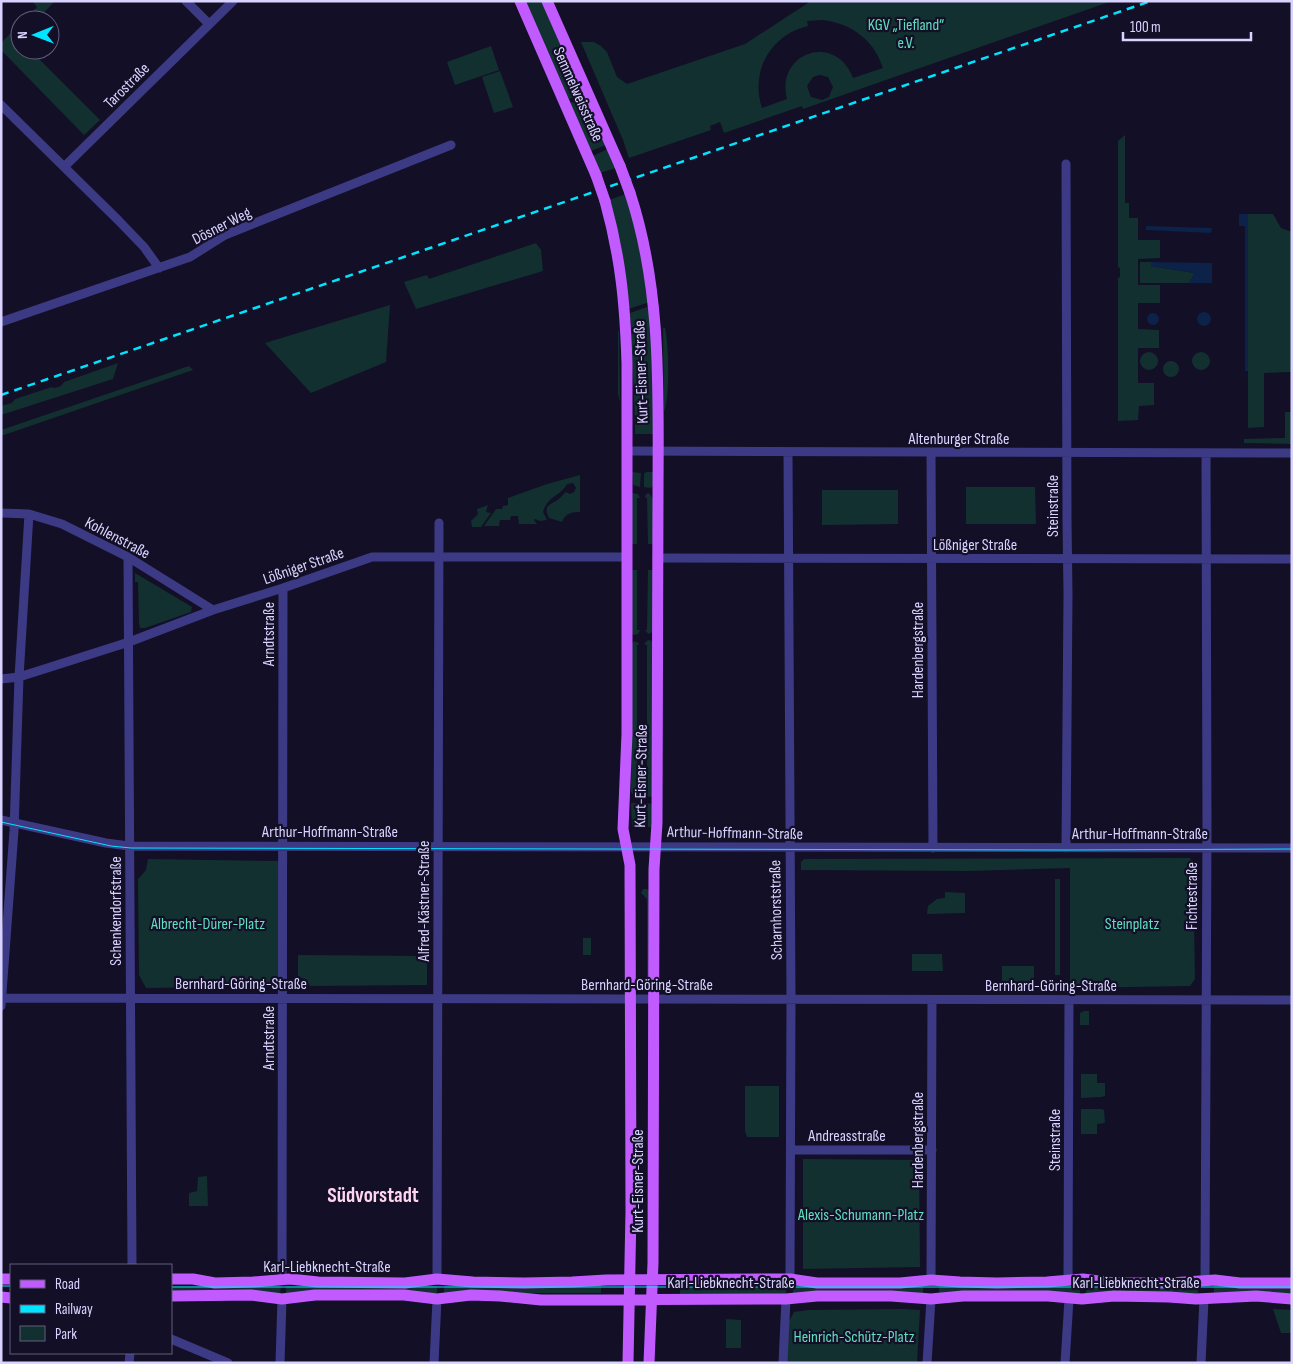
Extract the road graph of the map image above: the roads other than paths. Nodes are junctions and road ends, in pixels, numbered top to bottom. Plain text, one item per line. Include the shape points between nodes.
1 (186, 1) edge
2 (233, 1) edge
3 (520, 1) edge
4 (547, 1) edge
5 (209, 24) junction
6 (1, 104) edge
7 (451, 146) dead end
8 (1066, 164) dead end
9 (64, 167) junction
10 (630, 193) joint
11 (604, 202) joint
12 (159, 268) junction
13 (1, 322) edge
14 (627, 451) junction
15 (658, 452) junction
16 (788, 452) junction
17 (1067, 452) junction
18 (931, 453) junction
19 (1206, 453) junction
20 (1292, 453) edge
21 (1, 512) edge
22 (29, 514) junction
23 (439, 523) dead end
24 (439, 556) junction
25 (128, 557) junction
26 (627, 557) junction
27 (658, 558) junction
28 (788, 558) junction
29 (931, 558) junction
30 (1068, 559) junction
31 (1207, 559) junction
32 (1292, 559) edge
33 (283, 588) junction
34 (213, 610) junction
35 (129, 642) junction
36 (19, 676) junction
37 (1, 679) edge
38 (1, 820) edge
39 (14, 823) junction
40 (129, 846) junction
41 (283, 846) junction
42 (438, 846) junction
43 (626, 846) junction
44 (655, 846) junction
45 (1206, 847) junction
46 (790, 848) junction
47 (933, 848) junction
48 (1066, 848) junction
49 (1292, 848) edge
50 (283, 998) junction
51 (438, 998) junction
52 (130, 999) junction
53 (630, 999) junction
54 (653, 999) junction
55 (791, 999) junction
56 (2, 1000) edge
57 (932, 1000) junction
58 (1069, 1000) junction
59 (1206, 1000) junction
60 (1292, 1000) edge
61 (791, 1150) junction
62 (932, 1150) junction
63 (132, 1264) edge
64 (172, 1279) edge
65 (282, 1279) junction
66 (437, 1279) junction
67 (630, 1279) junction
68 (653, 1279) junction
69 (790, 1279) junction
70 (931, 1280) junction
71 (1205, 1280) junction
72 (1068, 1281) junction
73 (1292, 1283) edge
74 (172, 1296) edge
75 (282, 1299) junction
76 (437, 1299) junction
77 (652, 1299) junction
78 (786, 1299) junction
79 (1069, 1299) junction
80 (1204, 1299) junction
81 (1292, 1299) edge
82 (631, 1300) junction
83 (931, 1300) junction
84 (172, 1340) edge
85 (228, 1363) edge
86 (280, 1363) edge
87 (434, 1363) edge
88 (628, 1363) edge
89 (650, 1363) edge
90 (783, 1363) edge
91 (927, 1363) edge
92 (1066, 1363) edge
93 (1201, 1363) edge

1 - 5 street
2 - 5 street, Tarostraße
3 - 11 main road, Semmelweisstraße, bridge via 596,175
4 - 10 main road, Semmelweisstraße, bridge
5 - 9 street, Tarostraße
6 - 9 street
7 - 12 street, Dösner Weg via 225,236 190,257
8 - 17 street, Steinstraße
9 - 12 street via 125,227
10 - 15 main road, Kurt-Eisner-Straße via 647,258 654,302
11 - 14 main road, Kurt-Eisner-Straße via 617,250 624,296
12 - 13 street, Dösner Weg
14 - 15 street, Altenburger Straße
14 - 26 main road, Kurt-Eisner-Straße
15 - 16 street, Altenburger Straße
15 - 27 main road, Kurt-Eisner-Straße
16 - 18 street, Altenburger Straße
16 - 28 street, Scharnhorststraße
17 - 18 street, Altenburger Straße
17 - 19 street, Altenburger Straße
17 - 30 street, Steinstraße
18 - 29 street, Hardenbergstraße
19 - 20 street, Altenburger Straße
19 - 31 street, Fichtestraße
21 - 22 street, Kohlenstraße
22 - 25 street, Kohlenstraße via 62,524
22 - 36 street
23 - 24 street, Alfred-Kästner-Straße
24 - 26 street, Lößniger Straße
24 - 33 street, Lößniger Straße via 372,557
24 - 42 street, Alfred-Kästner-Straße
25 - 34 street, Kohlenstraße
25 - 35 street, Schenkendorfstraße
26 - 43 main road, Kurt-Eisner-Straße via 627,734 623,829
27 - 28 street, Lößniger Straße
27 - 44 main road, Kurt-Eisner-Straße
28 - 29 street, Lößniger Straße
28 - 46 street, Scharnhorststraße
29 - 30 street, Lößniger Straße
29 - 47 street, Hardenbergstraße
30 - 31 street, Lößniger Straße
30 - 48 street, Steinstraße
31 - 32 street, Lößniger Straße
31 - 45 street, Fichtestraße
33 - 34 street, Lößniger Straße
33 - 41 street, Arndtstraße
34 - 35 street, Lößniger Straße
35 - 36 street, Lößniger Straße
35 - 40 street, Schenkendorfstraße
36 - 37 street, Lößniger Straße
36 - 39 street
38 - 39 street, Arthur-Hoffmann-Straße
39 - 40 street, Arthur-Hoffmann-Straße
39 - 56 street
40 - 41 street, Arthur-Hoffmann-Straße
40 - 52 street, Schenkendorfstraße
41 - 42 street, Arthur-Hoffmann-Straße
41 - 50 street, Arndtstraße
42 - 43 street, Arthur-Hoffmann-Straße
42 - 51 street, Alfred-Kästner-Straße
43 - 44 street, Arthur-Hoffmann-Straße
43 - 53 main road, Kurt-Eisner-Straße via 630,865
44 - 46 street, Arthur-Hoffmann-Straße
44 - 54 main road, Kurt-Eisner-Straße
45 - 48 street, Arthur-Hoffmann-Straße
45 - 49 street, Arthur-Hoffmann-Straße
45 - 59 street, Fichtestraße
46 - 47 street, Arthur-Hoffmann-Straße
46 - 55 street, Scharnhorststraße
47 - 48 street, Arthur-Hoffmann-Straße
50 - 51 street, Bernhard-Göring-Straße
50 - 52 street, Bernhard-Göring-Straße
50 - 65 street, Arndtstraße
51 - 53 street, Bernhard-Göring-Straße
51 - 66 street, Alfred-Kästner-Straße
52 - 56 street, Bernhard-Göring-Straße
52 - 63 street, Schenkendorfstraße
53 - 54 street, Bernhard-Göring-Straße
53 - 67 main road, Kurt-Eisner-Straße
54 - 55 street, Bernhard-Göring-Straße
54 - 68 main road, Kurt-Eisner-Straße
55 - 57 street, Bernhard-Göring-Straße
55 - 61 street, Scharnhorststraße
57 - 58 street, Bernhard-Göring-Straße
57 - 62 street, Hardenbergstraße
58 - 59 street, Bernhard-Göring-Straße
58 - 72 street, Steinstraße
59 - 60 street, Bernhard-Göring-Straße
59 - 71 street, Fichtestraße
61 - 62 street, Andreasstraße
61 - 69 street, Scharnhorststraße
62 - 70 street, Hardenbergstraße
64 - 65 main road, Karl-Liebknecht-Straße via 252,1282
65 - 66 main road, Karl-Liebknecht-Straße via 405,1283
66 - 67 main road, Karl-Liebknecht-Straße via 524,1283
67 - 68 main road, Karl-Liebknecht-Straße
67 - 82 main road, Kurt-Eisner-Straße
68 - 69 main road, Karl-Liebknecht-Straße
68 - 77 main road, Kurt-Eisner-Straße
69 - 70 main road, Karl-Liebknecht-Straße via 817,1283
70 - 72 main road, Karl-Liebknecht-Straße via 972,1283
71 - 72 main road, Karl-Liebknecht-Straße via 1170,1283
71 - 73 main road, Karl-Liebknecht-Straße
74 - 75 main road, Karl-Liebknecht-Straße via 251,1295
75 - 76 main road, Karl-Liebknecht-Straße via 314,1295 404,1295
75 - 86 street
76 - 82 main road, Karl-Liebknecht-Straße via 500,1296 541,1300
76 - 87 street
77 - 78 main road, Karl-Liebknecht-Straße
77 - 82 main road, Karl-Liebknecht-Straße
77 - 89 main road, Kurt-Eisner-Straße
78 - 83 main road, Karl-Liebknecht-Straße via 891,1296
78 - 90 street
79 - 80 main road, Karl-Liebknecht-Straße via 1114,1296
79 - 83 main road, Karl-Liebknecht-Straße via 963,1296
79 - 92 street
80 - 81 main road, Karl-Liebknecht-Straße via 1241,1296
80 - 93 street
82 - 88 main road, Kurt-Eisner-Straße
83 - 91 street
84 - 85 street

